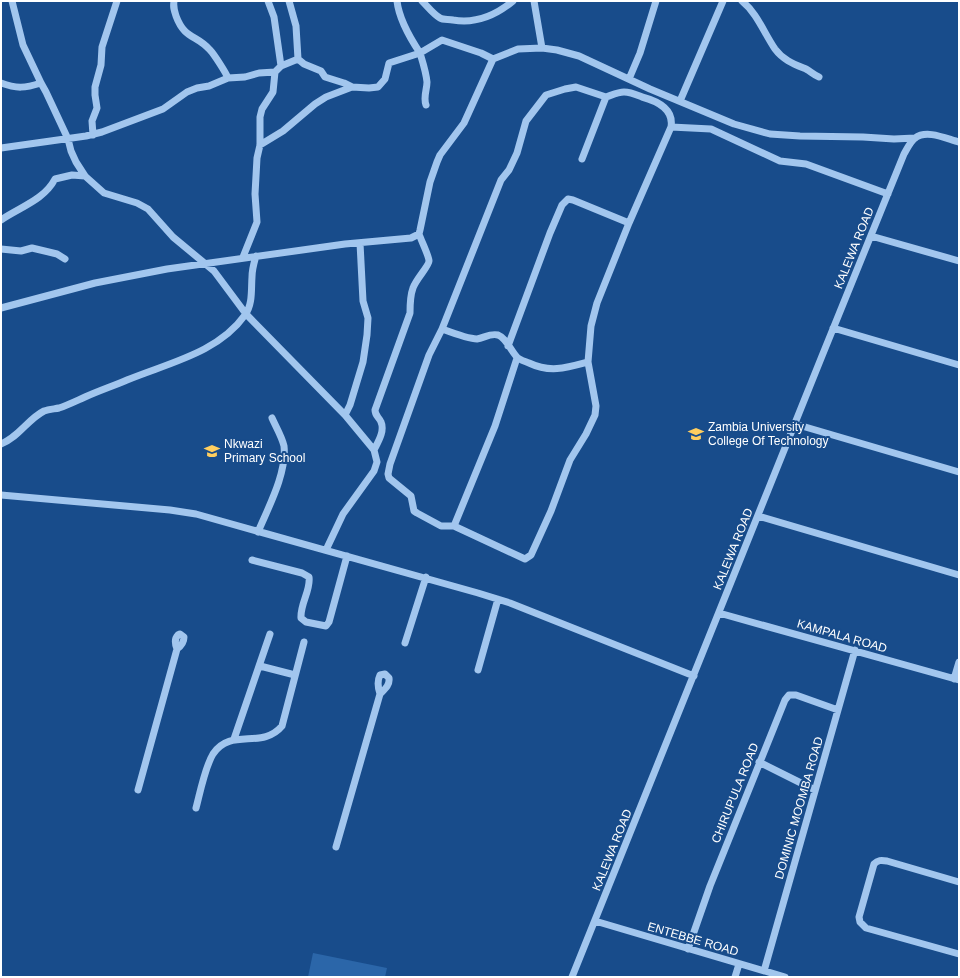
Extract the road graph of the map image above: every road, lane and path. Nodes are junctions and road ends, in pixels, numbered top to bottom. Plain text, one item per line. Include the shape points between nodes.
1 (12, 1) edge
2 (117, 1) edge
3 (174, 1) edge
4 (268, 1) edge
5 (289, 1) edge
6 (397, 1) edge
7 (422, 1) edge
8 (512, 1) edge
9 (534, 1) edge
10 (656, 1) edge
11 (723, 1) edge
12 (742, 1) edge
13 (542, 48) junction
14 (420, 53) junction
15 (298, 59) junction
16 (493, 59) junction
17 (278, 69) junction
18 (819, 77) dead end
19 (228, 78) junction
20 (629, 79) junction
21 (1, 83) edge
22 (41, 83) junction
23 (352, 87) junction
24 (606, 97) junction
25 (680, 101) junction
26 (426, 105) dead end
27 (671, 127) junction
28 (93, 135) junction
29 (918, 137) junction
30 (68, 139) junction
31 (959, 142) edge
32 (260, 145) junction
33 (1, 148) edge
34 (582, 160) dead end
35 (85, 176) junction
36 (888, 194) junction
37 (1, 220) edge
38 (629, 223) junction
39 (419, 234) junction
40 (871, 236) junction
41 (360, 243) junction
42 (1, 249) edge
43 (256, 256) junction
44 (243, 257) junction
45 (66, 259) dead end
46 (959, 261) edge
47 (205, 263) junction
48 (1, 308) edge
49 (246, 314) junction
50 (834, 328) junction
51 (442, 329) junction
52 (508, 346) junction
53 (517, 358) junction
54 (588, 362) junction
55 (959, 365) edge
56 (345, 415) junction
57 (272, 418) dead end
58 (795, 424) junction
59 (1, 444) edge
60 (374, 450) junction
61 (959, 472) edge
62 (1, 495) edge
63 (758, 516) junction
64 (454, 526) junction
65 (258, 532) junction
66 (326, 550) junction
67 (347, 556) junction
68 (252, 560) dead end
69 (959, 575) edge
70 (426, 577) junction
71 (498, 599) junction
72 (719, 613) junction
73 (270, 634) dead end
74 (304, 642) dead end
75 (405, 643) dead end
76 (177, 649) dead end
77 (856, 650) junction
78 (959, 662) edge
79 (260, 666) junction
80 (478, 670) dead end
81 (295, 675) junction
82 (694, 676) junction
83 (956, 680) edge
84 (380, 694) dead end
85 (838, 710) junction
86 (234, 739) junction
87 (759, 762) junction
88 (138, 790) dead end
89 (815, 790) junction
90 (196, 808) dead end
91 (336, 847) dead end
92 (959, 882) edge
93 (595, 921) junction
94 (688, 949) junction
95 (959, 954) edge
96 (739, 964) junction
97 (764, 971) junction
98 (572, 977) edge
99 (736, 977) edge
100 (785, 977) edge

1 - 22 street via 23,45
2 - 28 street via 103,43 101,65 95,86 98,108 92,121
3 - 19 street via 173,8 183,30 212,51
4 - 17 street via 274,17
5 - 15 street via 296,26
6 - 14 street via 399,12
7 - 8 street via 441,19 468,22 494,15
9 - 13 street
10 - 20 street
11 - 25 street
12 - 18 street via 752,11 776,50 787,61
13 - 16 street via 518,49
13 - 20 street via 579,56
14 - 16 street via 442,40
14 - 23 street via 389,63 385,79 378,87
14 - 26 street via 426,78
15 - 17 street
15 - 23 street via 325,77
16 - 39 street via 464,123 437,162
17 - 19 street via 245,77
17 - 32 street via 273,92 260,116
19 - 28 street via 187,92 163,108
20 - 25 street
21 - 22 street via 18,88
22 - 30 street
23 - 32 street via 326,97 283,131
24 - 27 street via 624,92 652,100 660,104 670,115
24 - 34 street
24 - 51 street via 576,87 565,89 546,95 532,112 526,121 518,153 501,180
25 - 29 street via 734,124 770,134 894,139
27 - 36 street via 711,129 780,161 806,164
27 - 38 street
28 - 30 street
29 - 31 street via 935,136
29 - 36 street, KALEWA ROAD via 904,154
30 - 33 street
30 - 35 street via 71,151
32 - 44 street via 255,194 257,222
35 - 37 street via 72,175 55,179 47,192
35 - 47 street via 104,193 148,209 173,237
36 - 40 street, KALEWA ROAD
38 - 52 street via 568,199 562,206 550,233
38 - 54 street via 597,303 591,326
39 - 41 street via 411,238
39 - 60 street via 429,259 428,265 413,287 410,313 375,410 382,428
40 - 46 street
40 - 50 street, KALEWA ROAD
41 - 43 street
41 - 56 street via 362,301 368,318 367,335 363,362
42 - 45 street via 21,251 32,248
43 - 44 street
43 - 49 street via 251,299
44 - 47 street
47 - 48 street via 95,283
47 - 49 street via 214,271
49 - 56 street
49 - 59 street via 210,346 60,408 44,411 19,433
50 - 55 street
50 - 58 street, KALEWA ROAD
51 - 52 street via 477,339 498,335 504,338
51 - 64 street via 429,355 388,474 393,482 411,496 414,511 441,526
52 - 53 street
53 - 54 street via 538,368 550,370
53 - 64 street via 495,426
54 - 64 street via 596,406 594,415 570,460 531,555 525,559
56 - 60 street
57 - 65 street via 283,445 284,459 279,479
58 - 61 street
58 - 63 street, KALEWA ROAD
60 - 66 street via 377,462 374,471 343,514
62 - 65 street via 176,511 196,514
63 - 69 street
63 - 72 street, KALEWA ROAD
65 - 66 street
66 - 67 street
67 - 68 street via 326,626 306,622 301,618 309,577
67 - 70 street
70 - 71 street
70 - 75 street
71 - 80 street
71 - 82 street
72 - 77 street, KAMPALA ROAD
72 - 82 street, KALEWA ROAD
73 - 79 street
74 - 81 street
76 - 88 street
77 - 83 street, KAMPALA ROAD
77 - 85 street, DOMINIC MOOMBA ROAD
78 - 83 street
79 - 81 street
79 - 86 street
81 - 86 street via 284,720 278,731 260,739
82 - 93 street, KALEWA ROAD
84 - 91 street
85 - 87 street, CHIRUPULA ROAD via 796,695 789,695
85 - 89 street, DOMINIC MOOMBA ROAD
86 - 90 street via 213,754
87 - 89 street
87 - 94 street, CHIRUPULA ROAD
89 - 97 street, DOMINIC MOOMBA ROAD
92 - 95 street via 887,861 877,861 859,912 860,922 866,928
93 - 94 street, ENTEBBE ROAD
93 - 98 street, KALEWA ROAD
94 - 96 street, ENTEBBE ROAD
96 - 97 street, ENTEBBE ROAD
96 - 99 street
97 - 100 street, ENTEBBE ROAD

